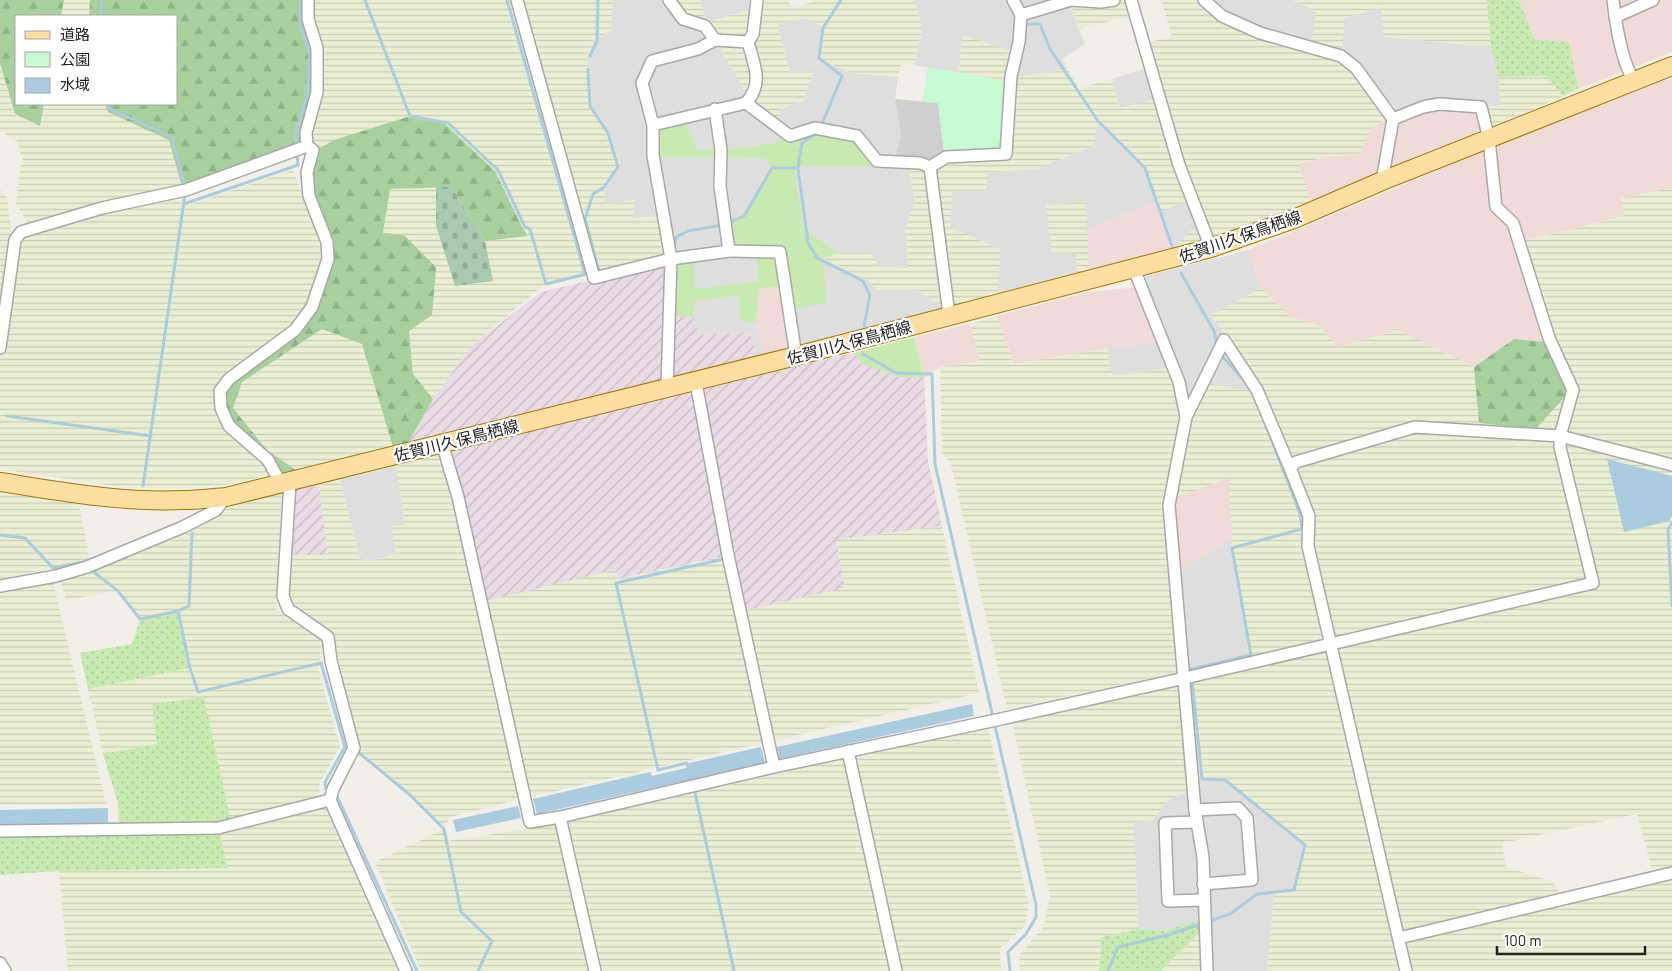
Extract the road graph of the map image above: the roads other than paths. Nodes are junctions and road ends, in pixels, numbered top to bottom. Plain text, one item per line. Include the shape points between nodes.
1 (308, 0) edge
2 (517, 0) edge
3 (669, 0) edge
4 (757, 0) edge
5 (1013, 0) edge
6 (1114, 0) edge
7 (1131, 0) edge
8 (1204, 0) edge
9 (1613, 0) edge
10 (1653, 0) edge
11 (1025, 14) junction
12 (1615, 17) junction
13 (715, 40) junction
14 (748, 42) junction
15 (1672, 66) edge
16 (1634, 81) junction
17 (746, 102) junction
18 (715, 109) junction
19 (1393, 119) junction
20 (653, 125) junction
21 (1489, 139) junction
22 (307, 146) junction
23 (930, 167) junction
24 (1382, 181) junction
25 (1211, 248) junction
26 (729, 251) junction
27 (667, 260) junction
28 (1134, 269) junction
29 (949, 315) junction
30 (0, 348) edge
31 (796, 356) junction
32 (695, 381) junction
33 (667, 388) junction
34 (1186, 417) junction
35 (1560, 436) junction
36 (442, 443) junction
37 (1672, 465) edge
38 (1290, 468) junction
39 (0, 482) edge
40 (285, 483) junction
41 (226, 496) junction
42 (0, 586) edge
43 (1330, 645) junction
44 (1190, 677) junction
45 (848, 751) junction
46 (774, 767) junction
47 (332, 795) junction
48 (1196, 810) junction
49 (560, 817) junction
50 (1197, 822) junction
51 (0, 831) edge
52 (1672, 873) edge
53 (1203, 884) junction
54 (1204, 900) junction
55 (1398, 938) junction
56 (0, 963) edge
57 (5, 971) edge
58 (406, 971) edge
59 (596, 971) edge
60 (896, 971) edge
61 (1207, 971) edge
62 (1406, 971) edge

1 - 22 street via 308,19 317,48 317,92 306,133
2 - 27 street via 593,274
3 - 13 street via 683,19 705,26
4 - 14 street via 753,34
5 - 11 street
6 - 11 street via 1072,0
7 - 25 street via 1179,165
8 - 19 street via 1222,16 1260,33 1341,56 1356,68
9 - 12 street
10 - 12 street
11 - 23 street via 1010,76 1006,154 946,157
12 - 16 street via 1628,72
13 - 14 street
13 - 20 street via 698,49 652,61 642,83
14 - 17 street via 757,77 753,95
15 - 16 main road, 佐賀川久保鳥栖線
16 - 21 main road, 佐賀川久保鳥栖線
17 - 18 street
17 - 23 street via 790,136 821,128 857,136 877,161 920,163
18 - 20 street
18 - 26 street via 721,150 720,186
19 - 21 street via 1423,107 1480,107
19 - 24 street
20 - 27 street via 653,155
21 - 24 main road, 佐賀川久保鳥栖線
21 - 35 street via 1496,207 1513,223 1549,338 1573,390
22 - 30 street via 186,190 102,208 21,232 16,240
22 - 40 street via 313,150 307,172 309,196 327,242 328,259 312,307 295,330 229,379 220,392 221,408 229,426 268,460
23 - 29 street
24 - 25 main road, 佐賀川久保鳥栖線 via 1294,219
25 - 28 main road, 佐賀川久保鳥栖線
26 - 27 street
26 - 31 street via 780,252
27 - 33 street
28 - 29 main road, 佐賀川久保鳥栖線
28 - 34 street via 1179,382
29 - 31 main road, 佐賀川久保鳥栖線
31 - 32 main road, 佐賀川久保鳥栖線
32 - 33 main road, 佐賀川久保鳥栖線
32 - 46 street via 728,555
33 - 36 main road, 佐賀川久保鳥栖線
34 - 38 street via 1224,340 1257,390
34 - 44 street via 1169,505
35 - 37 street
35 - 38 street via 1415,427 1296,462
35 - 43 street via 1593,583
36 - 40 main road, 佐賀川久保鳥栖線
36 - 49 street via 458,496 530,822
38 - 43 street via 1309,516 1308,546
39 - 41 main road, 佐賀川久保鳥栖線 via 98,496 154,500
40 - 41 main road, 佐賀川久保鳥栖線
40 - 47 street via 283,596 288,609 328,637 331,661 354,748
41 - 42 street via 216,510 183,528 87,568
43 - 44 street
43 - 55 street
44 - 45 street
44 - 48 street
45 - 46 street
45 - 60 street
46 - 49 street
47 - 51 street via 218,828
47 - 58 street
48 - 50 street
48 - 53 street via 1238,808 1247,818 1252,880
49 - 59 street
50 - 53 street via 1203,857
50 - 54 street via 1165,823 1168,901
52 - 55 street
53 - 54 street
54 - 61 street
55 - 62 street
56 - 57 street

